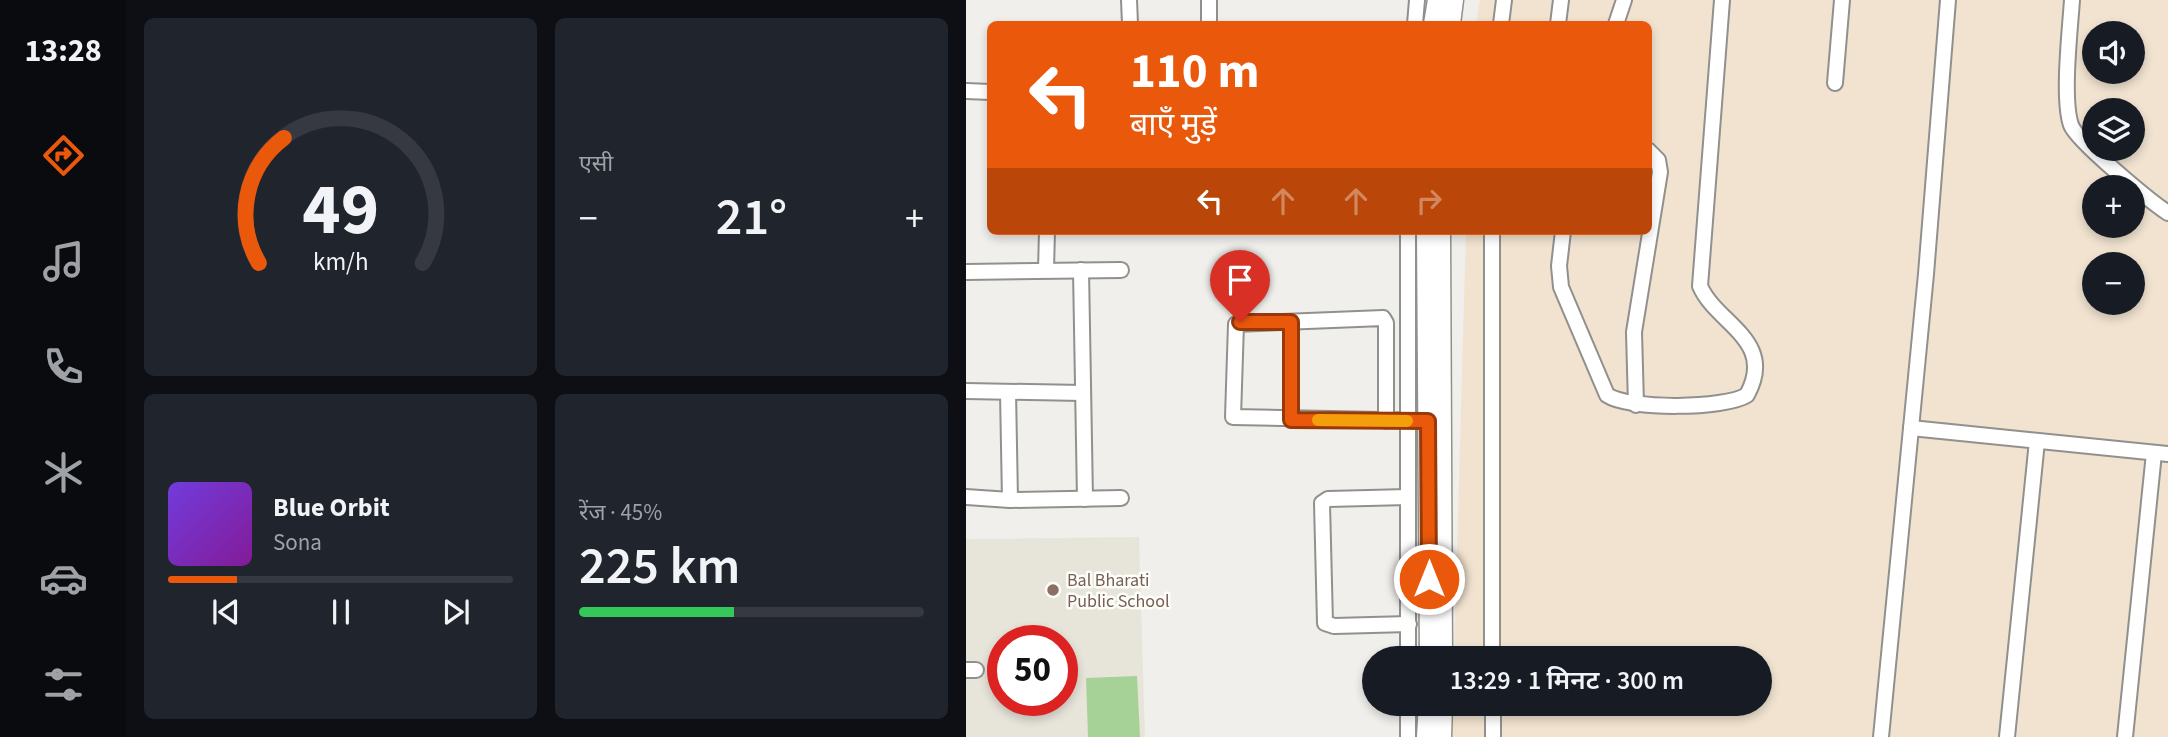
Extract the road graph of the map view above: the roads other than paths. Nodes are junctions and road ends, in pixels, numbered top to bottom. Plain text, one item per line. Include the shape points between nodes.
1 (1129, 0) edge
2 (1209, 0) edge
3 (1417, 0) edge
4 (1437, 0) edge
5 (1454, 0) edge
6 (1504, 0) edge
7 (1561, 0) edge
8 (1624, 0) edge
9 (1722, 0) edge
10 (1842, 0) edge
11 (1948, 0) edge
12 (2073, 0) edge
13 (1130, 21) edge
14 (1209, 21) edge
15 (1415, 21) edge
16 (1434, 21) edge
17 (1451, 21) edge
18 (1501, 21) edge
19 (1558, 21) edge
20 (1617, 21) edge
21 (1835, 83) dead end
22 (966, 91) edge
23 (987, 92) edge
24 (1652, 153) edge
25 (2168, 213) edge
26 (1652, 221) edge
27 (1047, 235) edge
28 (1408, 235) edge
29 (1426, 235) edge
30 (1441, 235) edge
31 (1492, 235) edge
32 (1563, 235) edge
33 (1650, 235) edge
34 (1046, 270) junction
35 (1081, 270) junction
36 (1121, 270) dead end
37 (966, 272) edge
38 (1291, 322) junction
39 (966, 391) edge
40 (1008, 392) junction
41 (1083, 393) junction
42 (1636, 405) junction
43 (1291, 420) junction
44 (1386, 421) junction
45 (1408, 421) junction
46 (1428, 421) junction
47 (1911, 428) junction
48 (2037, 441) junction
49 (2161, 453) edge
50 (966, 497) edge
51 (1408, 497) junction
52 (1121, 498) dead end
53 (1085, 499) junction
54 (1010, 500) junction
55 (1409, 624) junction
56 (1408, 646) edge
57 (1429, 646) edge
58 (1443, 646) edge
59 (1492, 646) edge
60 (1408, 716) edge
61 (1427, 716) edge
62 (1443, 716) edge
63 (1493, 716) edge
64 (1408, 737) edge
65 (1426, 737) edge
66 (1442, 737) edge
67 (1493, 737) edge
68 (1881, 737) edge
69 (2007, 737) edge
70 (2125, 737) edge

1 - 13 street
2 - 14 street
3 - 15 street
4 - 16 main road
5 - 17 main road
6 - 18 street
7 - 19 street
8 - 20 street
9 - 42 street via 1700,286 1742,335 1755,374 1747,395 1738,401
10 - 21 street
11 - 47 street
12 - 25 street via 2068,55 2074,133
22 - 23 street
24 - 26 street via 1660,172
27 - 34 street
28 - 45 street
29 - 46 main road
30 - 58 main road
31 - 59 street
32 - 42 street via 1562,287 1598,377 1607,395
33 - 42 street via 1634,331
34 - 35 street
34 - 37 street
35 - 36 street
35 - 41 street
38 - 43 street
38 - 43 street via 1236,324 1231,411 1235,418
38 - 44 street via 1385,320
39 - 40 street
40 - 41 street
40 - 54 street
41 - 53 street
43 - 44 street
44 - 45 street
45 - 46 street
45 - 51 street
46 - 57 main road
47 - 48 street
47 - 68 street
48 - 49 street
48 - 69 street
49 - 70 street
50 - 54 street
51 - 55 street
51 - 55 street via 1328,499 1322,503 1325,623
52 - 53 street
53 - 54 street
55 - 56 street
60 - 64 street
61 - 65 main road
62 - 66 main road
63 - 67 street

